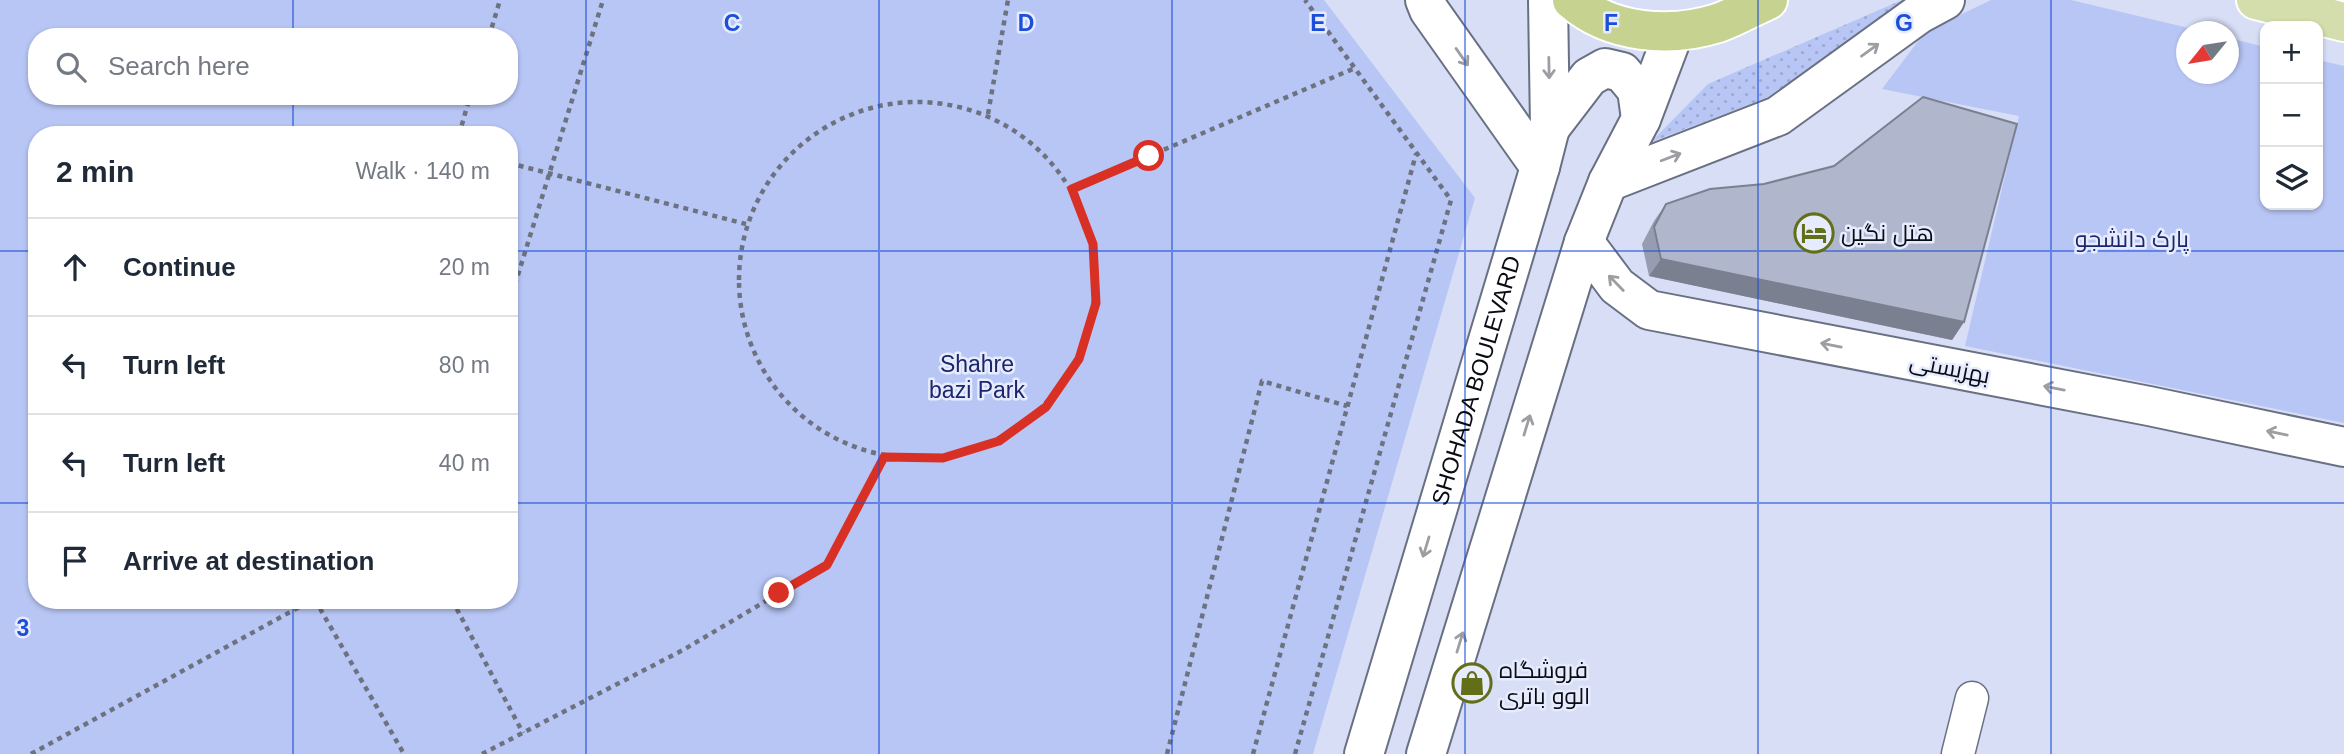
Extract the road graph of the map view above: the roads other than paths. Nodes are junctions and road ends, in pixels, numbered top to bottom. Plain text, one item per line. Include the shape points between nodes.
1 (1424, 0) edge
2 (1548, 0) edge
3 (1572, 0) edge
4 (1768, 0) edge
5 (1945, 0) edge
6 (2256, 0) edge
7 (2344, 22) edge
8 (1674, 32) junction
9 (1641, 119) junction
10 (1550, 128) junction
11 (1541, 167) junction
12 (1608, 182) junction
13 (1584, 242) junction
14 (2344, 447) edge
15 (1972, 698) dead end
16 (1364, 754) edge
17 (1426, 754) edge
18 (1958, 754) edge

1 -> 11 main road
2 -> 10 main road, SHOHADA BOULEVARD
3 - 8 highway via 1626,28
4 - 8 highway via 1718,23
12 -> 5 main road via 1778,116
6 - 7 main road
8 - 9 main road
9 - 10 main road via 1637,90 1622,72 1605,68 1589,76
9 - 12 main road
10 - 11 main road, SHOHADA BOULEVARD
11 -> 16 main road, SHOHADA BOULEVARD
12 - 13 main road
14 -> 13 main road, بهزیستی via 1649,310 1617,286
17 -> 13 main road
15 - 18 street

